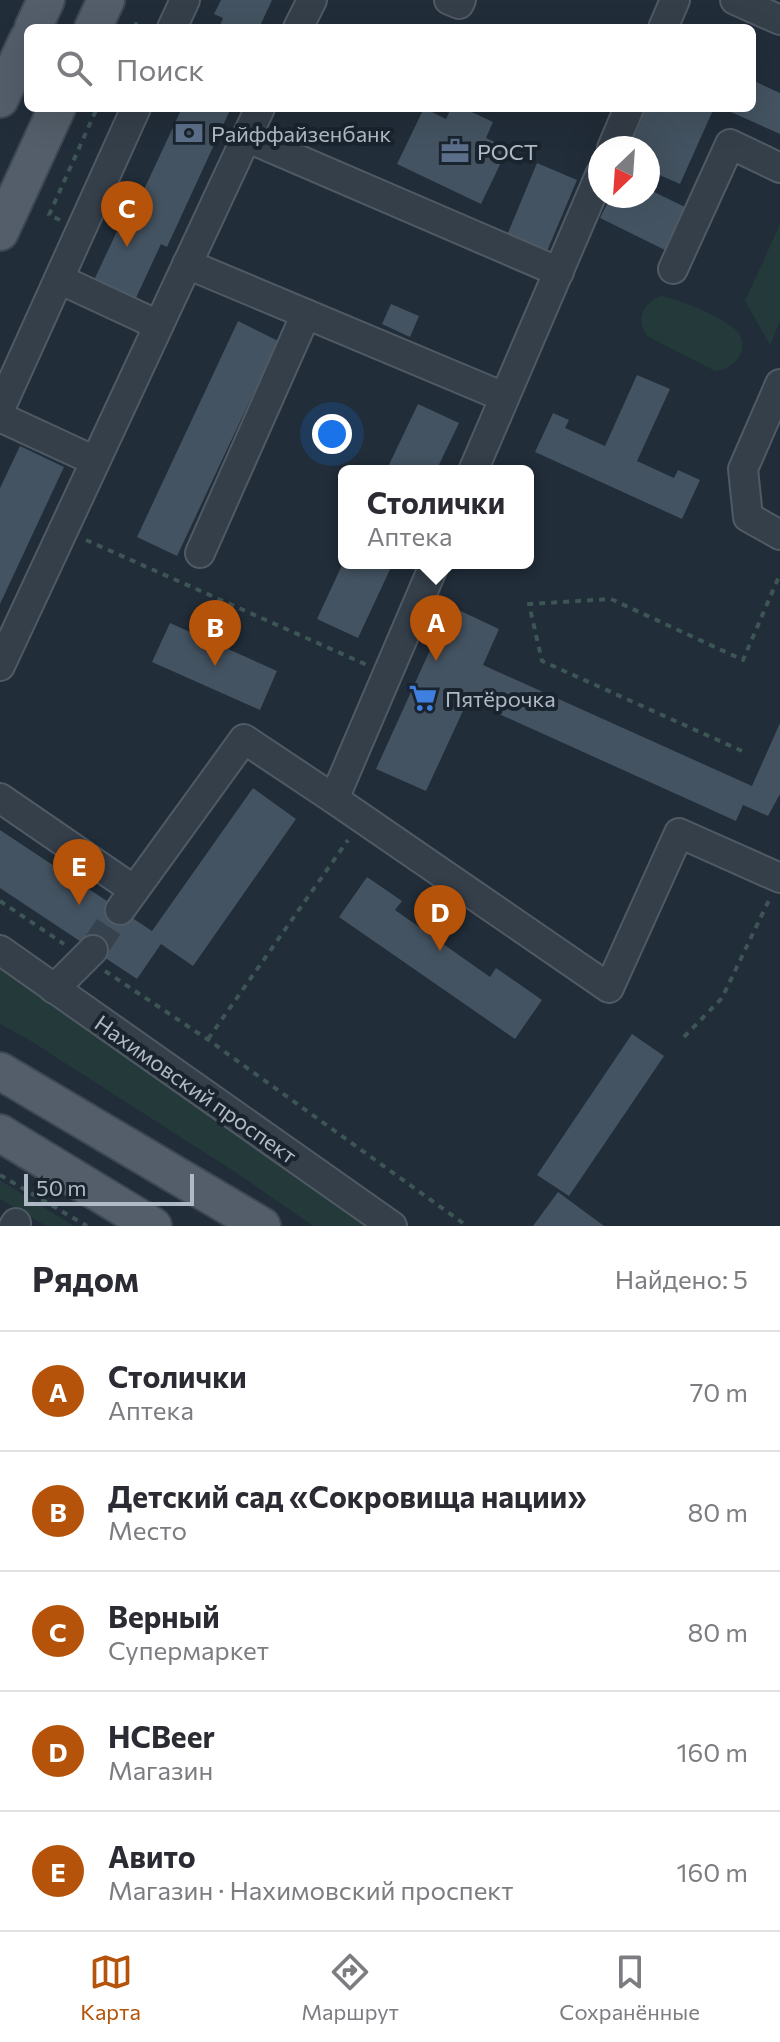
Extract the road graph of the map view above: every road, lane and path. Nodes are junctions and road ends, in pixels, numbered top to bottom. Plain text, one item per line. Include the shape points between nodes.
1 (46, 0) edge
2 (106, 0) edge
3 (185, 0) edge
4 (312, 0) edge
5 (449, 0) edge
6 (461, 0) edge
7 (675, 0) edge
8 (735, 0) edge
9 (780, 20) edge
10 (35, 24) edge
11 (95, 24) edge
12 (174, 24) edge
13 (300, 24) edge
14 (665, 24) edge
15 (24, 48) edge
16 (0, 99) edge
17 (55, 112) edge
18 (95, 112) edge
19 (134, 112) edge
20 (258, 112) edge
21 (627, 112) edge
22 (617, 136) edge
23 (246, 137) junction
24 (780, 168) edge
25 (588, 203) edge
26 (113, 208) dead end
27 (49, 215) dead end
28 (131, 217) dead end
29 (0, 232) edge
30 (187, 264) junction
31 (673, 269) dead end
32 (559, 272) junction
33 (59, 279) junction
34 (306, 314) junction
35 (158, 325) junction
36 (780, 384) edge
37 (504, 397) junction
38 (0, 409) edge
39 (0, 417) edge
40 (95, 461) junction
41 (476, 465) edge
42 (63, 530) junction
43 (780, 535) edge
44 (200, 553) dead end
45 (432, 569) edge
46 (780, 574) edge
47 (0, 666) edge
48 (387, 674) junction
49 (742, 751) dead end
50 (0, 798) edge
51 (334, 799) junction
52 (364, 819) junction
53 (779, 878) edge
54 (0, 901) edge
55 (0, 950) edge
56 (89, 954) junction
57 (54, 989) junction
58 (684, 1037) dead end
59 (207, 1039) junction
60 (0, 1071) edge
61 (0, 1133) edge
62 (0, 1175) edge
63 (87, 1226) edge
64 (153, 1226) edge
65 (262, 1226) edge
66 (392, 1226) edge
67 (467, 1226) edge

1 - 10 main road
2 - 11 main road
3 - 12 street
4 - 13 street
5 - 6 street
7 - 14 street
8 - 9 street
15 - 16 main road
17 - 29 main road
18 - 27 path
19 - 33 street
20 - 23 street
21 - 22 street
23 - 30 street
23 - 32 street
24 - 31 street via 730,144
25 - 32 street
26 - 28 path
30 - 34 street
30 - 35 street
32 - 37 street
33 - 35 street
33 - 38 street
34 - 37 street
34 - 44 street
35 - 40 street
36 - 43 street via 743,469 748,517
37 - 41 street
39 - 40 street
40 - 42 street
42 - 47 street
42 - 48 path
45 - 48 street
46 - 49 path via 743,660 611,599 529,604 542,661
48 - 51 street
50 - 51 street via 127,900 244,739
51 - 52 street
52 - 53 street via 609,988 679,833
52 - 59 path
53 - 58 path via 722,998
54 - 56 path
55 - 57 street, Нахимовский проспект
56 - 57 street
56 - 59 path
57 - 66 street, Нахимовский проспект
59 - 67 path
60 - 65 main road
61 - 64 main road
62 - 63 path

